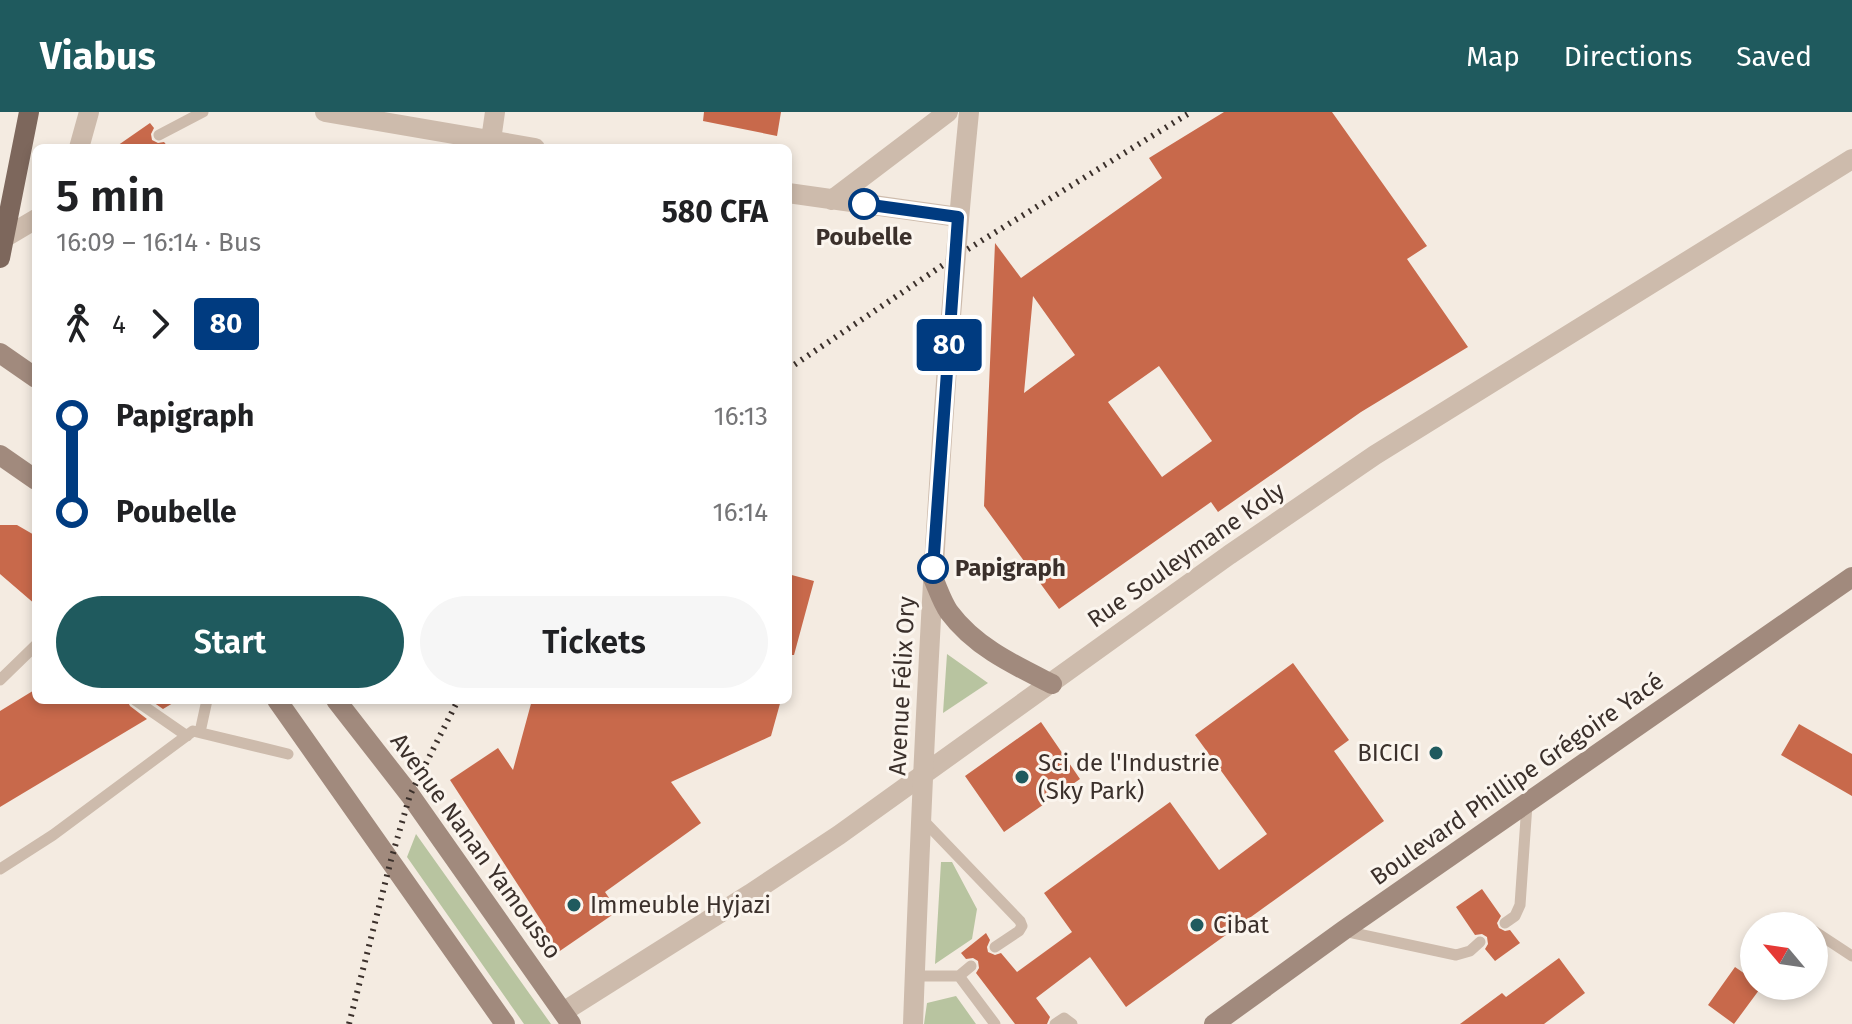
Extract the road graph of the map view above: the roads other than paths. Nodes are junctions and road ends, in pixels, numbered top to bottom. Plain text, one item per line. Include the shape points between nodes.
1 (29, 112) edge
2 (89, 112) edge
3 (203, 112) edge
4 (325, 112) edge
5 (495, 112) edge
6 (948, 112) edge
7 (969, 112) edge
8 (159, 135) dead end
9 (491, 140) junction
10 (80, 144) edge
11 (513, 144) edge
12 (1852, 159) edge
13 (792, 194) edge
14 (832, 200) junction
15 (958, 217) junction
16 (32, 222) edge
17 (2, 248) edge
18 (0, 353) edge
19 (32, 375) edge
20 (0, 455) edge
21 (32, 477) edge
22 (1852, 577) edge
23 (933, 578) junction
24 (32, 649) edge
25 (0, 680) edge
26 (1052, 684) junction
27 (141, 704) edge
28 (206, 704) edge
29 (280, 704) edge
30 (339, 704) edge
31 (200, 732) junction
32 (187, 736) junction
33 (288, 754) dead end
34 (923, 776) junction
35 (1527, 804) junction
36 (921, 819) junction
37 (0, 869) edge
38 (1505, 923) dead end
39 (1344, 930) junction
40 (1828, 940) edge
41 (1480, 942) dead end
42 (995, 947) dead end
43 (1852, 956) edge
44 (971, 966) dead end
45 (915, 976) junction
46 (959, 976) junction
47 (567, 1018) edge
48 (505, 1024) edge
49 (913, 1024) edge
50 (995, 1024) edge
51 (1055, 1024) edge
52 (1072, 1024) edge
53 (1214, 1024) edge

1 - 17 main road
2 - 10 street
3 - 8 lane
4 - 9 street
5 - 9 street
6 - 14 street
7 - 15 street, Avenue Félix Ory
9 - 11 street
12 - 26 street, Rue Souleymane Koly via 1375,455
13 - 14 street
14 - 15 street
15 - 23 street, Avenue Félix Ory
16 - 17 street
18 - 19 main road
20 - 21 main road
22 - 35 main road, Boulevard Phillipe Grégoire Yacé
23 - 26 main road via 947,610 965,631
23 - 34 street, Avenue Félix Ory
24 - 25 lane
26 - 34 street, Rue Souleymane Koly
27 - 32 lane
28 - 31 lane
29 - 48 main road
30 - 47 main road, Avenue Nanan Yamousso
31 - 32 lane
31 - 33 lane
32 - 37 lane
34 - 36 street, Avenue Félix Ory
34 - 47 street, Rue Souleymane Koly
35 - 38 lane via 1520,905
35 - 39 main road, Boulevard Phillipe Grégoire Yacé
36 - 42 lane via 1020,921 1019,931
36 - 45 street, Avenue Félix Ory
39 - 41 lane via 1456,955
39 - 53 main road, Boulevard Phillipe Grégoire Yacé
40 - 43 lane
44 - 46 lane
45 - 46 lane
45 - 49 street, Avenue Félix Ory
46 - 50 lane
51 - 52 lane via 1064,1018

